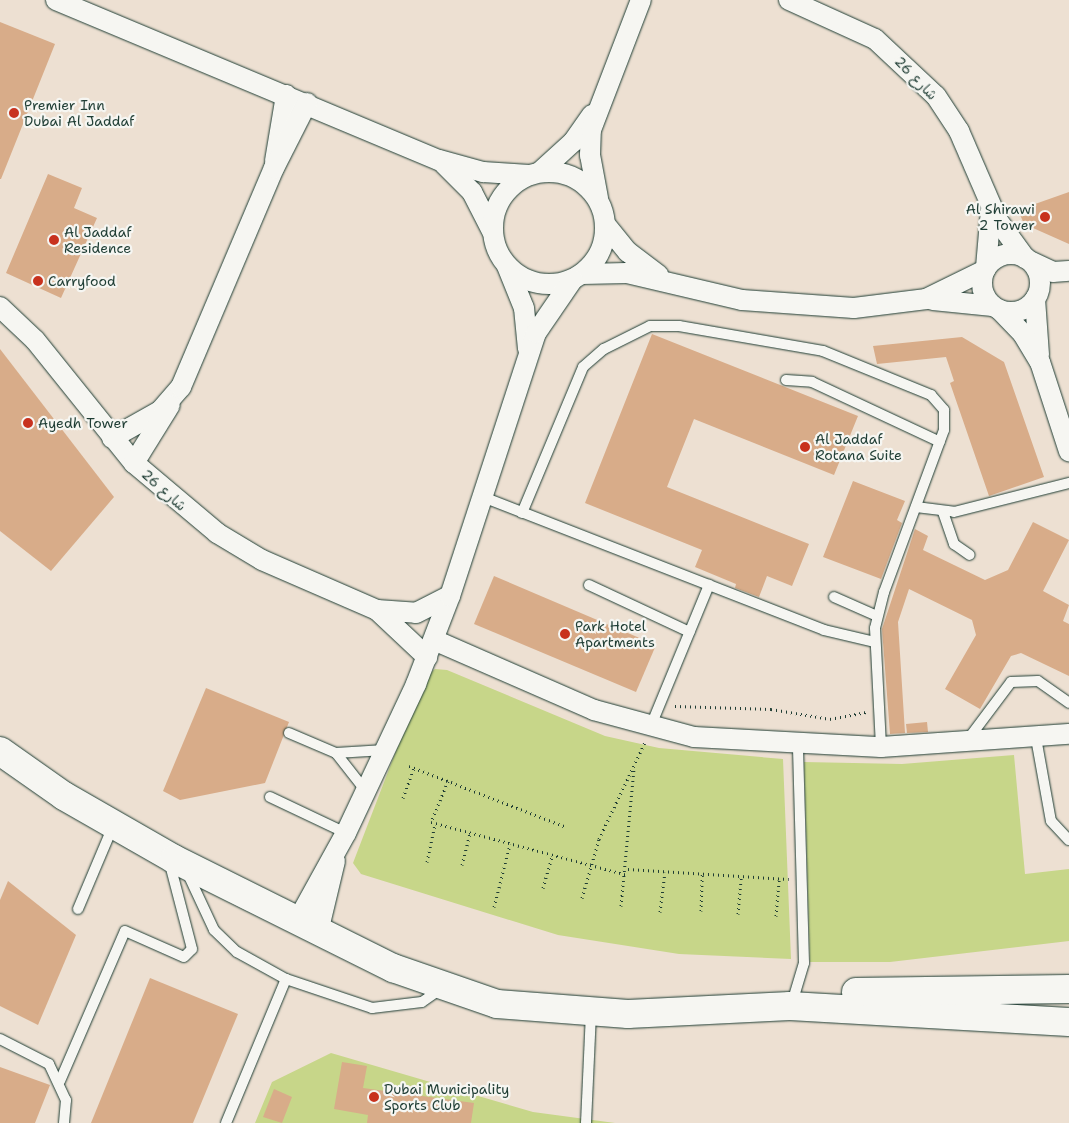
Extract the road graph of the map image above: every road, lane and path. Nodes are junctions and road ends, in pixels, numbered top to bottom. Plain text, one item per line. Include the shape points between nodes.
1 (56, 0) edge
2 (641, 0) edge
3 (789, 0) edge
4 (78, 4) edge
5 (286, 95) junction
6 (307, 103) junction
7 (597, 106) junction
8 (439, 160) junction
9 (274, 168) junction
10 (535, 173) junction
11 (599, 202) junction
12 (991, 208) junction
13 (605, 224) junction
14 (492, 232) junction
15 (1028, 260) junction
16 (506, 266) junction
17 (986, 269) junction
18 (1069, 272) edge
19 (577, 277) junction
20 (673, 283) junction
21 (1037, 296) junction
22 (926, 299) junction
23 (0, 307) edge
24 (996, 308) junction
25 (528, 353) junction
26 (1040, 362) junction
27 (786, 380) dead end
28 (173, 399) junction
29 (112, 438) junction
30 (940, 442) junction
31 (1069, 450) edge
32 (134, 463) junction
33 (1069, 483) edge
34 (483, 497) junction
35 (916, 507) junction
36 (943, 512) junction
37 (522, 513) junction
38 (970, 556) dead end
39 (590, 585) dead end
40 (709, 585) junction
41 (450, 596) junction
42 (834, 597) dead end
43 (378, 610) junction
44 (877, 616) junction
45 (690, 632) junction
46 (875, 642) junction
47 (430, 648) junction
48 (1069, 703) edge
49 (660, 707) junction
50 (879, 709) junction
51 (650, 728) junction
52 (290, 733) dead end
53 (1069, 734) edge
54 (1036, 738) junction
55 (965, 744) junction
56 (798, 745) junction
57 (881, 747) junction
58 (386, 749) junction
59 (0, 751) edge
60 (336, 753) junction
61 (408, 766) dead end
62 (634, 766) junction
63 (414, 768) junction
64 (448, 781) junction
65 (366, 791) junction
66 (270, 797) dead end
67 (403, 798) dead end
68 (434, 823) junction
69 (113, 826) junction
70 (566, 827) dead end
71 (346, 833) junction
72 (470, 834) junction
73 (1069, 840) edge
74 (510, 844) junction
75 (552, 856) junction
76 (175, 859) junction
77 (427, 862) dead end
78 (462, 865) dead end
79 (590, 866) junction
80 (628, 869) junction
81 (665, 872) junction
82 (702, 874) junction
83 (627, 875) junction
84 (741, 876) junction
85 (779, 879) junction
86 (802, 880) junction
87 (544, 888) dead end
88 (582, 898) dead end
89 (621, 906) dead end
90 (494, 907) dead end
91 (78, 909) dead end
92 (701, 911) dead end
93 (660, 912) dead end
94 (738, 914) dead end
95 (776, 916) dead end
96 (309, 923) junction
97 (286, 979) junction
98 (443, 988) junction
99 (1069, 989) edge
100 (790, 1006) junction
101 (591, 1013) junction
102 (1069, 1022) edge
103 (0, 1039) edge
104 (60, 1081) junction
105 (64, 1123) edge
106 (226, 1123) edge
107 (586, 1123) edge

1 - 4 street
2 - 7 street
3 - 12 street, شارع 26 via 839,19 875,39 908,65 959,131
4 - 5 street
5 - 6 street
5 - 9 street
6 - 8 street
6 - 9 street
7 - 10 street via 573,142
7 - 11 street via 590,154
8 - 10 street via 483,172
8 - 14 street via 472,192
9 - 28 street via 200,350
10 - 11 street via 574,178
10 - 14 street via 501,197
11 - 13 street
12 - 15 street, شارع 26
12 - 17 street, شارع 26
13 - 19 street via 597,257
13 - 20 street via 628,252
14 - 16 street
15 - 17 street via 1000,256
15 - 18 street via 1053,272
15 - 21 street via 1039,276
16 - 19 street via 539,283
16 - 25 street via 524,308
17 - 22 street
17 - 24 street via 982,286
18 - 21 street
19 - 20 street via 627,273
19 - 25 street via 546,313
20 - 22 street via 742,300 816,308 891,306
21 - 24 street via 1023,309
21 - 26 street
22 - 24 street
23 - 29 street, شارع 26 via 35,340
24 - 26 street
25 - 34 street
26 - 31 street
27 - 30 lane via 812,382
28 - 29 street via 145,422
28 - 32 street via 157,433
29 - 32 street, شارع 26
30 - 35 lane
30 - 37 lane via 944,410 931,395 839,356 679,326 650,326 604,349 583,367
32 - 43 street, شارع 26 via 217,533 262,560
33 - 36 lane
34 - 37 lane
34 - 41 street
35 - 36 lane
35 - 44 lane
36 - 38 lane via 949,536
37 - 40 lane
39 - 45 lane
40 - 45 lane
40 - 46 lane via 840,635
41 - 43 street, شارع 26 via 416,613
41 - 47 street
42 - 44 lane
43 - 47 street, شارع 26
44 - 46 lane
45 - 49 lane
46 - 50 lane
47 - 51 street, شارع 26
47 - 58 street
48 - 55 lane via 1038,681 1011,682
49 - 50 path via 771,709 830,720
49 - 51 lane
50 - 57 lane
51 - 56 street, شارع 26 via 694,737
51 - 62 path
52 - 60 lane
53 - 54 street, شارع 26
54 - 55 street, شارع 26
54 - 73 lane via 1051,822
55 - 57 street, شارع 26
56 - 57 street, شارع 26
56 - 86 lane
58 - 60 lane
58 - 65 street
59 - 69 street
60 - 65 lane via 354,770
61 - 63 path
62 - 79 path
62 - 80 path
63 - 64 path
63 - 67 path
64 - 68 path via 431,822
64 - 70 path
65 - 71 street
66 - 71 lane
68 - 72 path
68 - 77 path
69 - 76 street
69 - 91 lane
71 - 96 street
72 - 74 path
72 - 78 path
74 - 75 path
74 - 90 path
75 - 79 path
75 - 87 path
76 - 96 street
76 - 97 lane via 214,930 237,952
76 - 104 lane via 192,949 184,958 126,931
79 - 83 path
79 - 88 path
80 - 81 path
80 - 83 path
81 - 82 path
81 - 93 path
82 - 84 path
82 - 92 path
83 - 89 path
84 - 85 path
84 - 94 path
85 - 86 path
85 - 95 path
86 - 100 lane via 803,978
96 - 98 street via 393,968
97 - 98 lane via 372,1008 422,1002
97 - 106 lane
98 - 101 street via 497,1004
99 - 100 street via 854,992
100 - 101 street
100 - 102 street
101 - 107 lane
103 - 104 lane via 33,1052
104 - 105 lane via 66,1100

